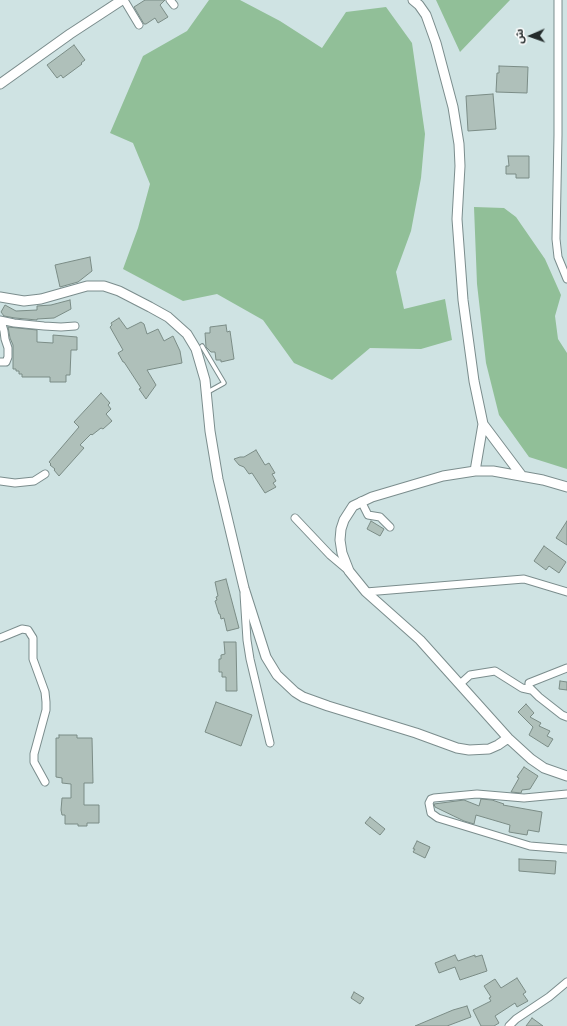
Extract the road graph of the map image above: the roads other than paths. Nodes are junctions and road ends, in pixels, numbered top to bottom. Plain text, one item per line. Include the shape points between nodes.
1 (123, 0) edge
2 (413, 0) edge
3 (558, 0) edge
4 (139, 25) dead end
5 (0, 84) edge
6 (567, 279) edge
7 (0, 297) edge
8 (0, 320) edge
9 (75, 326) dead end
10 (202, 346) dead end
11 (0, 362) edge
12 (206, 393) junction
13 (483, 424) junction
14 (475, 471) junction
15 (45, 474) dead end
16 (522, 476) junction
17 (0, 480) edge
18 (567, 487) edge
19 (361, 501) junction
20 (295, 518) dead end
21 (390, 527) dead end
22 (349, 572) junction
23 (244, 588) junction
24 (366, 592) junction
25 (567, 592) edge
26 (0, 638) edge
27 (567, 668) edge
28 (460, 684) junction
29 (531, 690) junction
30 (567, 717) edge
31 (508, 738) junction
32 (270, 743) dead end
33 (567, 776) edge
34 (45, 782) dead end
35 (567, 794) edge
36 (567, 849) edge
37 (567, 982) edge
38 (509, 1026) edge

1 - 4 street
1 - 5 street
2 - 13 street via 426,15 457,129 460,166 457,219 462,292 474,381
3 - 6 street via 556,239 558,257
7 - 12 street via 24,301 41,299 87,286 104,286 119,291 168,317 187,334 193,342 200,362
8 - 9 street via 44,326
8 - 11 street via 8,348 6,362
10 - 12 lane via 224,383
12 - 23 street via 218,479
13 - 14 street
13 - 16 street
14 - 16 street
14 - 19 street via 443,476
15 - 17 street via 34,481 15,483
16 - 18 street
19 - 21 street via 368,515 380,517
19 - 22 street via 348,512 341,529 342,553
20 - 22 street
22 - 24 street
23 - 31 street via 266,657 278,675 295,692 457,748 489,749
23 - 32 street via 250,659
24 - 25 street via 524,579
24 - 28 street via 420,640
26 - 34 street via 22,629 28,630 33,638 33,658 46,702 34,762
27 - 29 street via 530,683
28 - 29 street via 470,675 495,671 522,688
28 - 31 street
29 - 30 street
31 - 33 street via 544,768
35 - 36 street via 524,798 476,794 434,798 428,803 431,813 438,818 530,846
37 - 38 street

